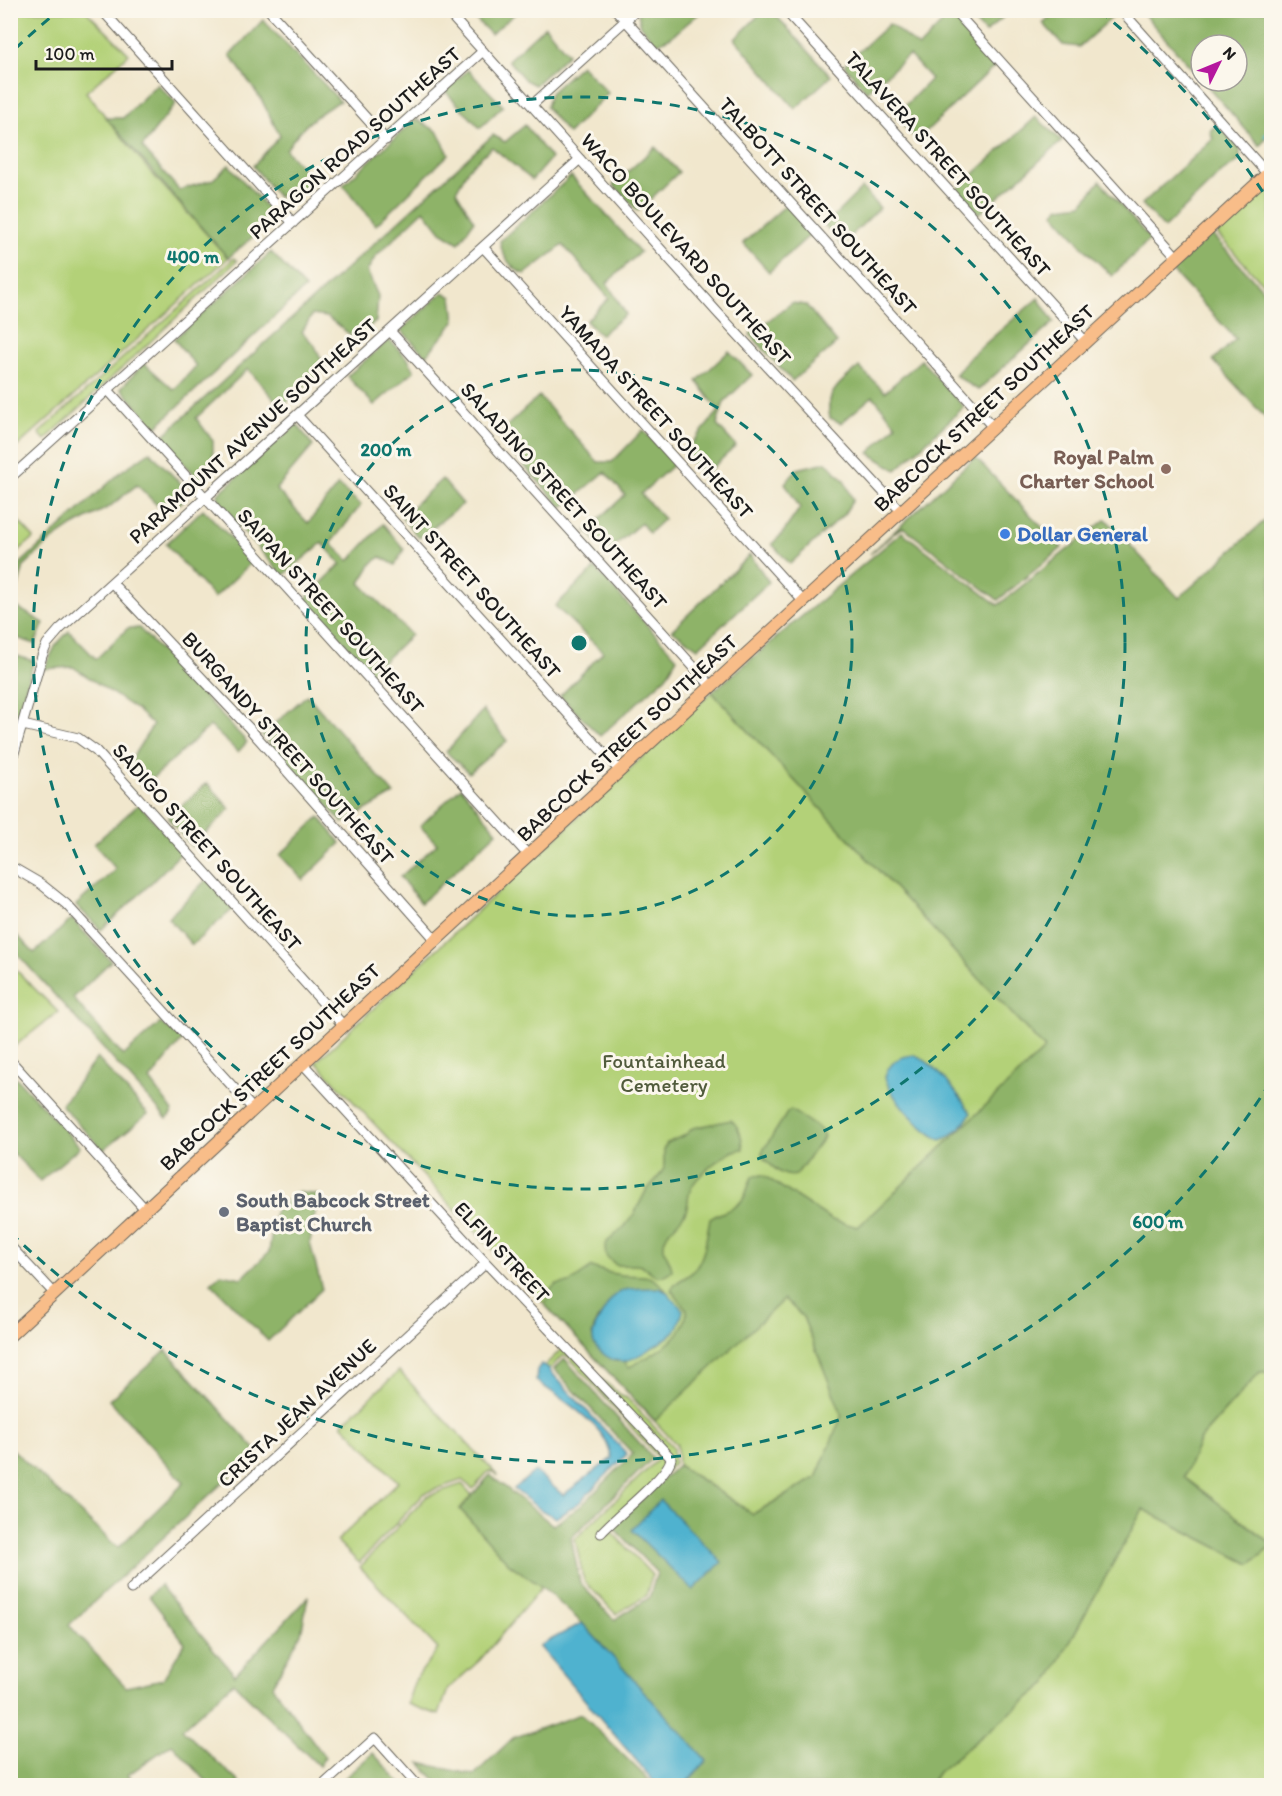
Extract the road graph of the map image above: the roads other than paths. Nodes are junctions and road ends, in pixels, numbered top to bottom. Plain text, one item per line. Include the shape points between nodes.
1 (102, 10) edge
2 (269, 10) edge
3 (446, 10) edge
4 (616, 10) edge
5 (637, 10) edge
6 (785, 10) edge
7 (954, 10) edge
8 (1121, 10) edge
9 (626, 21) junction
10 (483, 51) junction
11 (532, 105) junction
12 (386, 140) junction
13 (580, 159) junction
14 (1270, 175) edge
15 (293, 223) junction
16 (483, 247) junction
17 (1177, 257) junction
18 (390, 331) junction
19 (1085, 341) junction
20 (108, 390) junction
21 (297, 415) junction
22 (992, 426) junction
23 (11, 477) edge
24 (205, 499) junction
25 (901, 511) junction
26 (112, 583) junction
27 (803, 601) junction
28 (711, 686) junction
29 (23, 725) junction
30 (10, 767) edge
31 (620, 771) junction
32 (529, 856) junction
33 (10, 866) edge
34 (436, 940) junction
35 (344, 1026) junction
36 (10, 1060) edge
37 (303, 1064) junction
38 (254, 1110) junction
39 (145, 1209) junction
40 (10, 1246) edge
41 (486, 1263) junction
42 (55, 1294) junction
43 (10, 1335) edge
44 (601, 1533) dead end
45 (131, 1589) dead end
46 (322, 1785) edge
47 (418, 1785) edge

1 - 15 street
2 - 12 street
3 - 10 street, WACO BOULEVARD SOUTHEAST
4 - 9 street, TALBOTT STREET SOUTHEAST
5 - 9 street
6 - 19 street, TALAVERA STREET SOUTHEAST
7 - 17 street
8 - 14 street
9 - 11 street
9 - 22 street, TALBOTT STREET SOUTHEAST
10 - 11 street, WACO BOULEVARD SOUTHEAST
10 - 12 street, PARAGON ROAD SOUTHEAST
11 - 13 street, WACO BOULEVARD SOUTHEAST
12 - 15 street, PARAGON ROAD SOUTHEAST
13 - 16 street, PARAMOUNT AVENUE SOUTHEAST
13 - 25 street, WACO BOULEVARD SOUTHEAST
14 - 17 main road, BABCOCK STREET SOUTHEAST
15 - 20 street, PARAGON ROAD SOUTHEAST
16 - 18 street, PARAMOUNT AVENUE SOUTHEAST
16 - 27 street, YAMADA STREET SOUTHEAST
17 - 19 main road, BABCOCK STREET SOUTHEAST
18 - 21 street, PARAMOUNT AVENUE SOUTHEAST
18 - 28 street, SALADINO STREET SOUTHEAST
19 - 22 main road, BABCOCK STREET SOUTHEAST
20 - 23 street, PARAGON ROAD SOUTHEAST
20 - 24 street, SAIPAN STREET SOUTHEAST
21 - 24 street, PARAMOUNT AVENUE SOUTHEAST
21 - 31 street, SAINT STREET SOUTHEAST
22 - 25 main road, BABCOCK STREET SOUTHEAST
24 - 26 street, PARAMOUNT AVENUE SOUTHEAST
24 - 32 street, SAIPAN STREET SOUTHEAST
25 - 27 main road, BABCOCK STREET SOUTHEAST
26 - 29 street, PARAMOUNT AVENUE SOUTHEAST via 47,644
26 - 34 street, BURGANDY STREET SOUTHEAST via 249,728
27 - 28 main road, BABCOCK STREET SOUTHEAST
28 - 31 main road, BABCOCK STREET SOUTHEAST
29 - 30 street, PARAMOUNT AVENUE SOUTHEAST
29 - 35 street, SADIGO STREET SOUTHEAST via 78,738 96,751
31 - 32 main road, BABCOCK STREET SOUTHEAST
32 - 34 main road, BABCOCK STREET SOUTHEAST
33 - 38 street via 66,904
34 - 35 main road, BABCOCK STREET SOUTHEAST
35 - 37 main road, BABCOCK STREET SOUTHEAST
36 - 39 street
37 - 38 main road, BABCOCK STREET SOUTHEAST
37 - 41 street, ELFIN STREET
38 - 39 main road, BABCOCK STREET SOUTHEAST
39 - 42 main road, BABCOCK STREET SOUTHEAST
40 - 42 street
41 - 44 street, ELFIN STREET via 671,1458 658,1479
41 - 45 street, CRISTA JEAN AVENUE
42 - 43 main road, BABCOCK STREET SOUTHEAST
46 - 47 street via 375,1738

